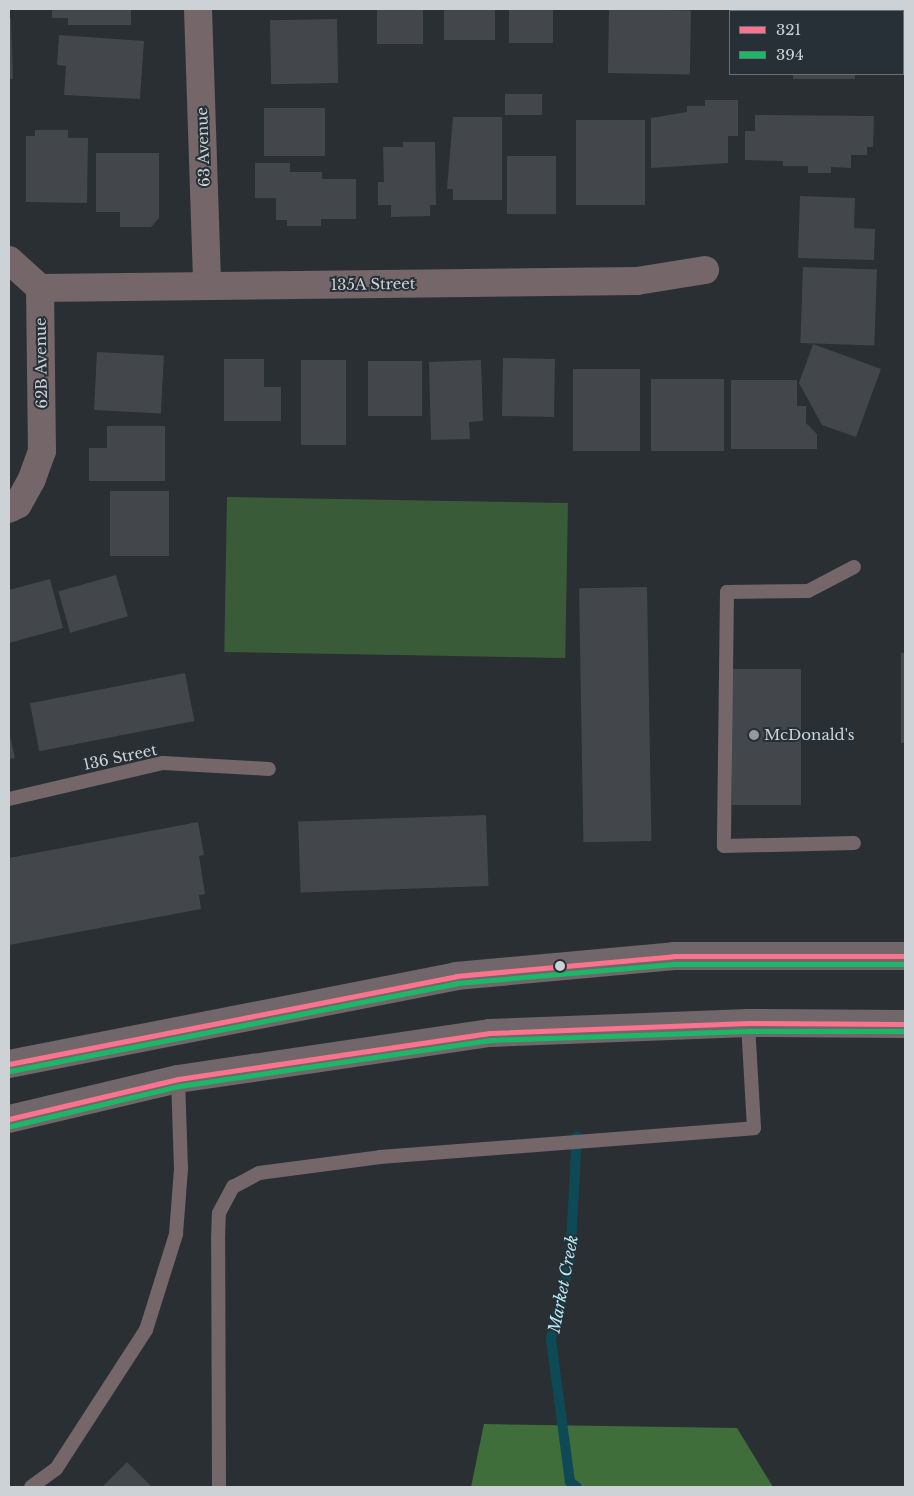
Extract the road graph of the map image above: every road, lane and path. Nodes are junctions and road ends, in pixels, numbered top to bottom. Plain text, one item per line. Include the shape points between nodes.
1 (198, 9) edge
2 (9, 260) edge
3 (705, 270) dead end
4 (207, 286) junction
5 (40, 288) junction
6 (9, 509) edge
7 (854, 567) dead end
8 (269, 769) dead end
9 (9, 799) edge
10 (854, 843) dead end
11 (905, 956) edge
12 (748, 1023) junction
13 (905, 1024) edge
14 (9, 1064) edge
15 (178, 1080) junction
16 (9, 1119) edge
17 (31, 1487) edge
18 (219, 1487) edge

1 - 4 street, 63 Avenue
2 - 5 street
3 - 4 street, 135A Street via 636,281
4 - 5 street, 135A Street
5 - 6 street, 62B Avenue via 42,451 18,504
7 - 10 lane via 808,591 727,592 724,846
8 - 9 lane, 136 Street via 163,763
11 - 14 main road via 674,956 456,976
12 - 13 main road
12 - 15 main road via 490,1033
12 - 18 lane via 754,1128 380,1157 259,1173 233,1187 219,1213
15 - 16 main road
15 - 17 lane via 181,1169 176,1234 146,1330 56,1469

